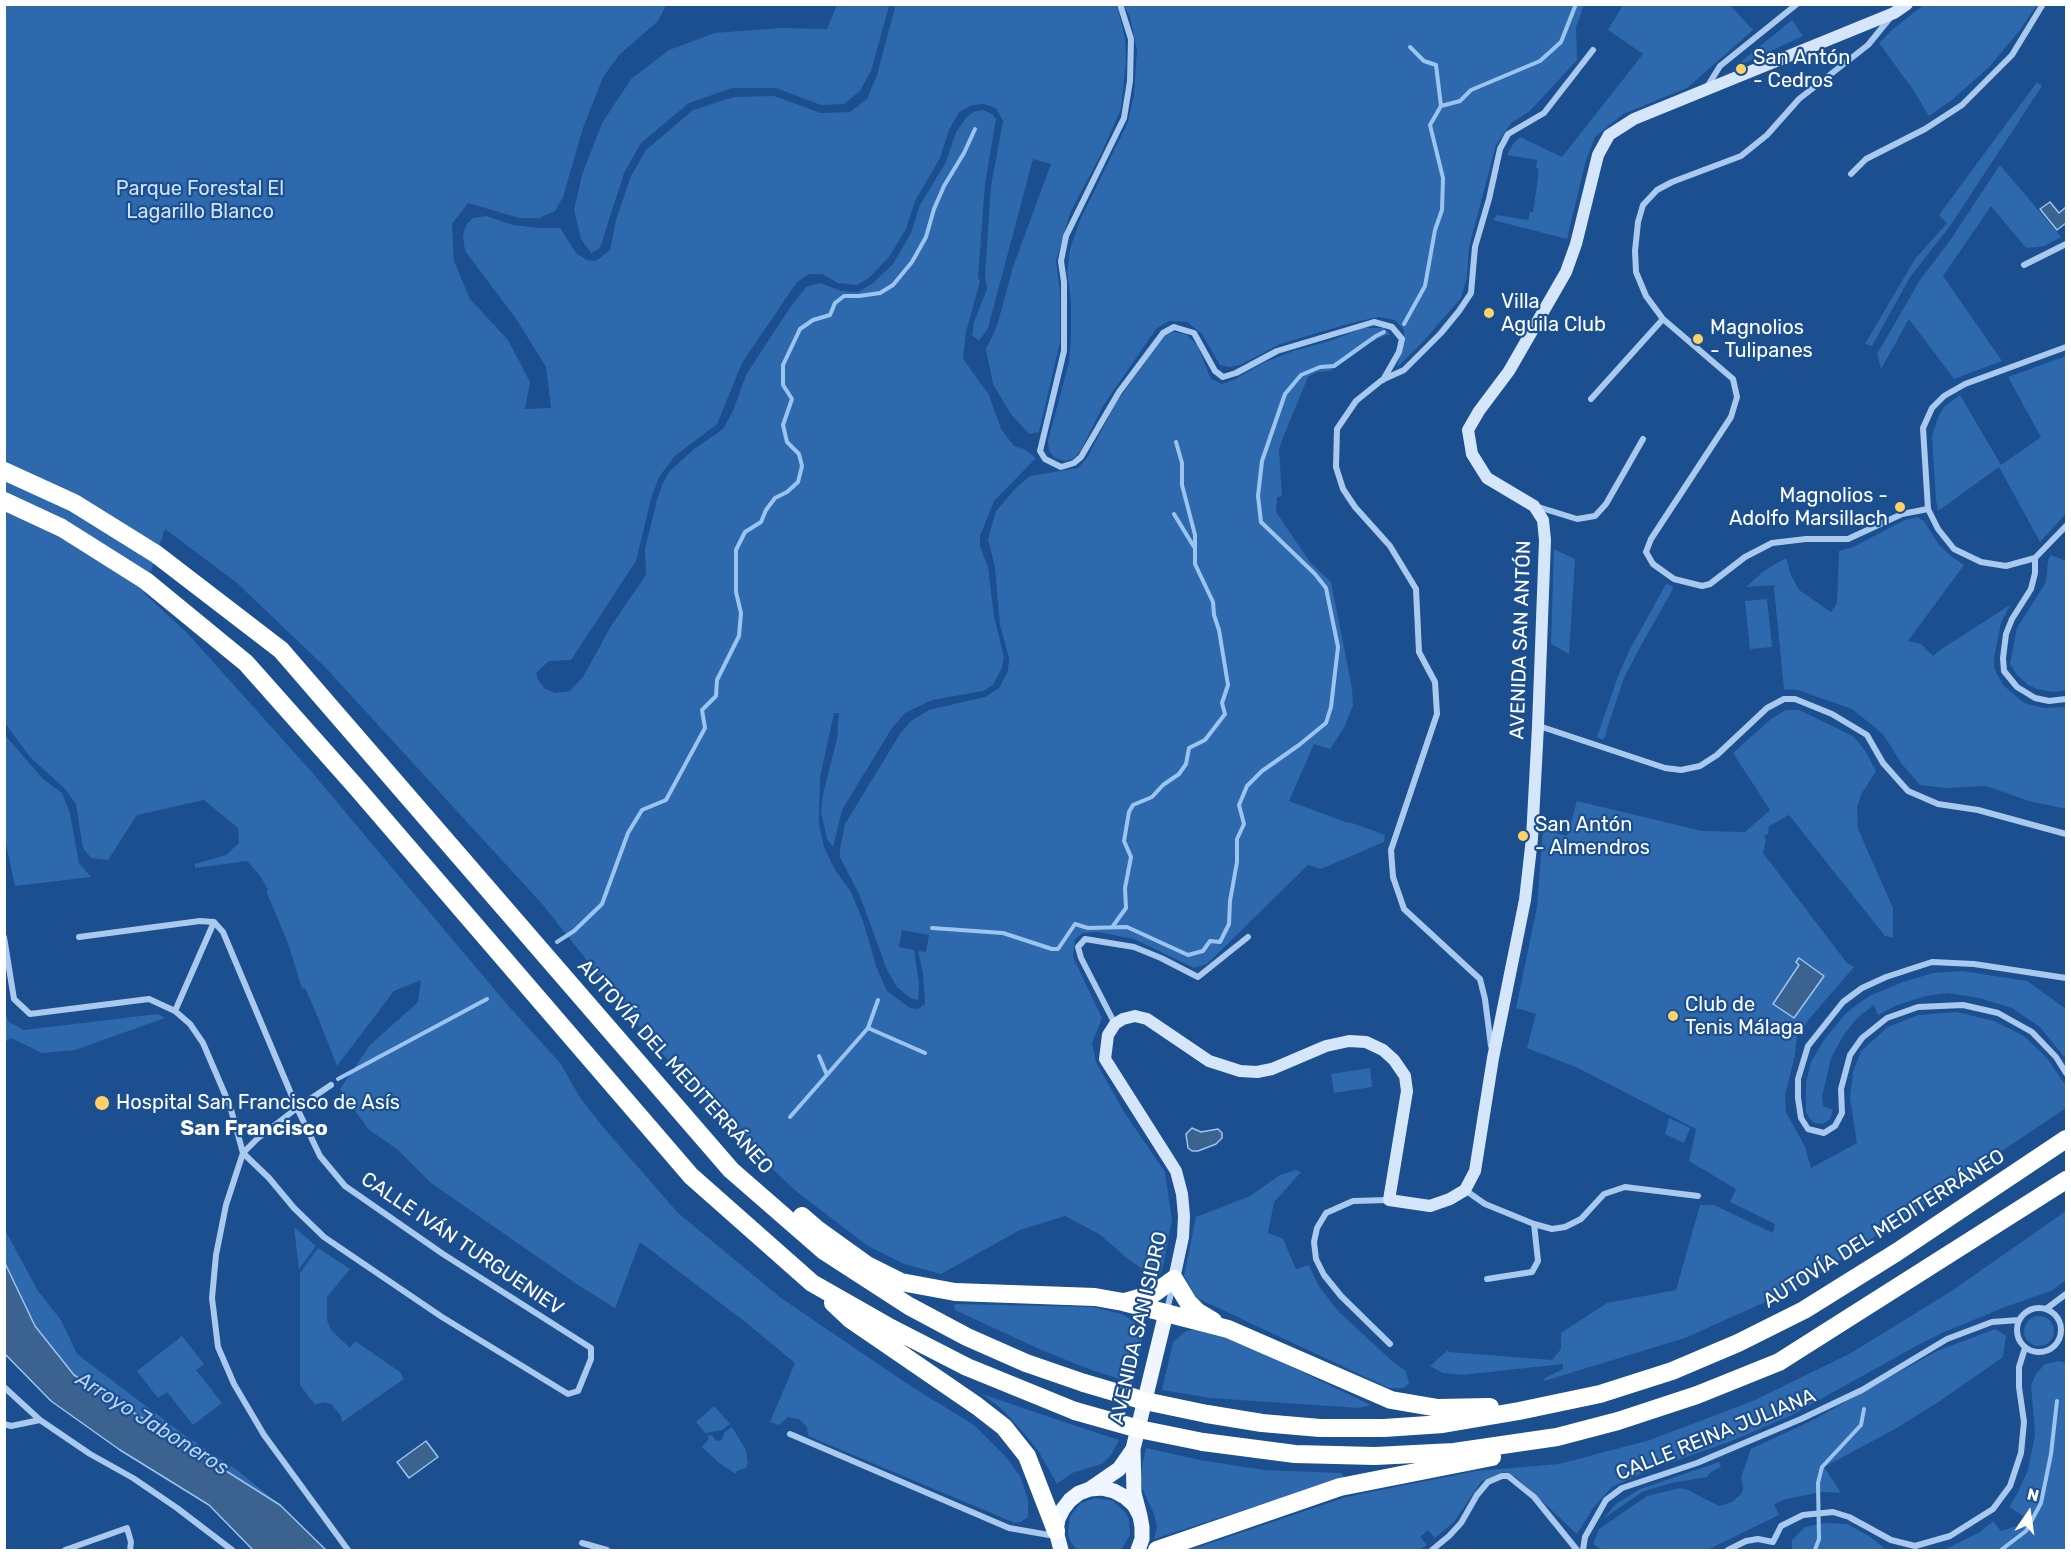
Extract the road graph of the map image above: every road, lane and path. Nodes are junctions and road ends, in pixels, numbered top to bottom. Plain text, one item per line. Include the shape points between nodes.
1 (1120, 4) edge
2 (1797, 4) edge
3 (1907, 4) edge
4 (2043, 4) edge
5 (1894, 13) junction
6 (1593, 50) dead end
7 (1704, 92) junction
8 (1851, 174) dead end
9 (2067, 244) edge
10 (2024, 265) dead end
11 (1663, 319) junction
12 (2067, 347) edge
13 (1382, 380) junction
14 (1591, 399) dead end
15 (1643, 439) dead end
16 (4, 471) edge
17 (4, 501) edge
18 (1534, 506) junction
19 (1928, 509) junction
20 (2067, 526) edge
21 (2035, 558) junction
22 (2067, 699) edge
23 (1538, 726) junction
24 (2067, 834) edge
25 (214, 922) junction
26 (4, 937) edge
27 (80, 937) dead end
28 (1248, 937) dead end
29 (2067, 978) edge
30 (176, 1011) junction
31 (1115, 1024) junction
32 (1493, 1059) junction
33 (2067, 1073) edge
34 (331, 1085) dead end
35 (674, 1106) junction
36 (297, 1108) junction
37 (2067, 1138) edge
38 (243, 1153) junction
39 (2067, 1180) edge
40 (1465, 1190) junction
41 (1698, 1196) dead end
42 (1389, 1200) junction
43 (1534, 1224) junction
44 (1174, 1279) junction
45 (1487, 1279) dead end
46 (812, 1282) junction
47 (2067, 1294) edge
48 (1122, 1302) junction
49 (2046, 1309) junction
50 (1166, 1313) junction
51 (2019, 1320) junction
52 (2064, 1325) edge
53 (1228, 1329) junction
54 (2063, 1341) edge
55 (1390, 1344) dead end
56 (2025, 1348) junction
57 (4, 1388) edge
58 (1519, 1411) junction
59 (40, 1420) junction
60 (4, 1424) edge
61 (790, 1434) dead end
62 (1557, 1437) junction
63 (1133, 1449) junction
64 (1090, 1489) junction
65 (1140, 1516) junction
66 (1057, 1542) edge
67 (1773, 1542) junction
68 (582, 1543) dead end
69 (65, 1551) edge
70 (130, 1551) edge
71 (232, 1551) edge
72 (348, 1551) edge
73 (607, 1551) edge
74 (1138, 1551) edge
75 (1157, 1551) edge
76 (1432, 1551) edge
77 (1577, 1551) edge
78 (1583, 1551) edge
79 (1728, 1551) edge
80 (1775, 1551) edge

1 - 13 street via 1131,39 1124,118 1066,236 1061,261 1064,351 1040,451 1045,459 1061,466 1081,457 1119,392 1162,333 1174,327 1194,333 1215,371 1223,377 1277,351 1374,322 1392,327 1402,339 1399,352
2 - 7 street via 1720,66
3 - 5 street
4 - 8 street via 2012,55 1962,105 1866,159
5 - 7 street
5 - 11 street via 1868,45 1798,99 1767,135 1742,156 1672,182 1657,190 1643,205 1638,222 1636,272 1646,296
6 - 13 street via 1544,113 1508,134 1500,149 1474,247 1472,292 1441,333 1404,370
7 - 18 street via 1634,119 1609,135 1598,155 1566,272 1509,371 1468,430 1472,454 1487,478
9 - 10 street
11 - 14 street
11 - 19 street via 1733,379 1737,397 1731,417 1651,539 1646,552 1653,564 1674,579 1702,586 1772,543 1848,538 1902,514
12 - 19 street via 1965,384 1932,408 1923,429
13 - 32 street via 1356,401 1337,429 1336,467 1343,489 1390,546 1416,589 1419,652 1435,682 1437,714 1391,850 1393,877 1404,909 1480,979
15 - 18 street via 1606,504 1594,516 1576,519
16 - 35 highway, AUTOVÍA DEL MEDITERRÁNEO via 74,503 156,554 281,650
17 - 46 highway via 62,528 146,581 246,663 691,1176
18 - 23 street, AVENIDA SAN ANTÓN via 1544,520 1545,540
19 - 21 street via 1954,549 1981,562 2006,566
20 - 21 street
21 - 22 street via 2031,590 2006,634 2004,671 2017,687 2035,698
23 - 24 street via 1665,768 1682,770 1700,766 1717,755 1767,708 1784,699 1804,702 1867,735 1883,762 1908,791 1938,804 1978,810
23 - 32 street, AVENIDA SAN ANTÓN via 1525,900
25 - 27 street
25 - 30 street
25 - 36 street, CALLE IVÁN TURGUENIEV via 223,932
26 - 30 street via 14,999 30,1014 148,999
28 - 31 street via 1198,977 1134,947 1085,939 1077,947
29 - 33 street via 1932,962 1886,977 1843,1002 1808,1046 1798,1078 1798,1098 1801,1118 1808,1129 1824,1133 1835,1126 1842,1113 1841,1089 1850,1055 1862,1038 1887,1018 1918,1006 1963,1005 1998,1013 2032,1032
30 - 38 street via 203,1043 230,1106
31 - 42 street via 1135,1016 1147,1019 1209,1061 1240,1071 1272,1069 1326,1046 1349,1041 1366,1042 1383,1050 1405,1076 1407,1091
31 - 44 street, AVENIDA SAN ISIDRO via 1108,1035 1105,1059 1176,1171 1182,1194 1183,1237
32 - 40 street, AVENIDA SAN ANTÓN via 1474,1171
34 - 36 street
35 - 48 highway via 817,1229 901,1282 955,1292 1095,1297
35 - 58 highway, AUTOVÍA DEL MEDITERRÁNEO, bridge via 731,1170 833,1257 909,1306 1026,1363 1145,1401 1262,1423 1384,1428 1443,1424
36 - 38 street
36 - 38 street, CALLE IVÁN TURGUENIEV via 320,1156 345,1186 591,1348 591,1359 578,1391 568,1394 442,1317 324,1237
37 - 58 highway, AUTOVÍA DEL MEDITERRÁNEO via 1832,1293 1747,1339 1672,1371 1600,1394
38 - 72 street via 226,1205 216,1255 212,1298 218,1347 264,1435
39 - 62 highway via 1779,1362 1697,1395
40 - 42 street via 1430,1206
40 - 43 street via 1485,1204
41 - 43 street via 1625,1187 1604,1194 1581,1219 1565,1227 1552,1229
42 - 55 street via 1353,1201 1326,1213 1314,1242 1316,1259 1324,1275
43 - 45 street via 1539,1261 1532,1272
44 - 48 highway via 1153,1294
44 - 50 street, AVENIDA SAN ISIDRO
44 - 53 highway via 1198,1312
46 - 62 highway, bridge via 967,1367 1075,1411 1139,1429 1296,1454 1375,1456 1454,1452
46 - 66 highway via 850,1319 1004,1427 1026,1456
47 - 49 street
48 - 50 highway
49 - 51 street via 2027,1311
49 - 52 street
50 - 53 highway
50 - 63 main road, AVENIDA SAN ISIDRO
51 - 56 street via 2017,1335
51 - 78 street, CALLE REINA JULIANA via 1992,1322 1947,1340 1862,1390 1801,1419 1697,1463 1622,1488 1606,1500 1585,1537
52 - 54 street
53 - 58 highway via 1391,1400 1438,1408 1485,1406
54 - 56 street via 2043,1352
56 - 67 street via 2019,1366 2024,1422 2021,1453 2010,1486 1993,1509 1950,1536 1915,1546 1891,1540 1849,1516 1833,1512 1803,1515 1788,1522 1781,1526
57 - 59 street
59 - 60 street
59 - 71 street via 177,1508
61 - 66 street via 1009,1528
62 - 75 highway via 1483,1460 1340,1487
63 - 64 main road, AVENIDA SAN ISIDRO via 1119,1469
63 - 65 main road, AVENIDA SAN ISIDRO via 1134,1493
64 - 65 main road via 1114,1491 1134,1505
64 - 66 main road, AVENIDA SAN ISIDRO via 1079,1493 1063,1509 1058,1519
65 - 74 main road, AVENIDA SAN ISIDRO via 1142,1539
67 - 79 street via 1746,1541
67 - 80 street
68 - 73 street
69 - 70 street via 127,1528
76 - 77 street via 1461,1523 1488,1482 1502,1476 1508,1476 1534,1497

